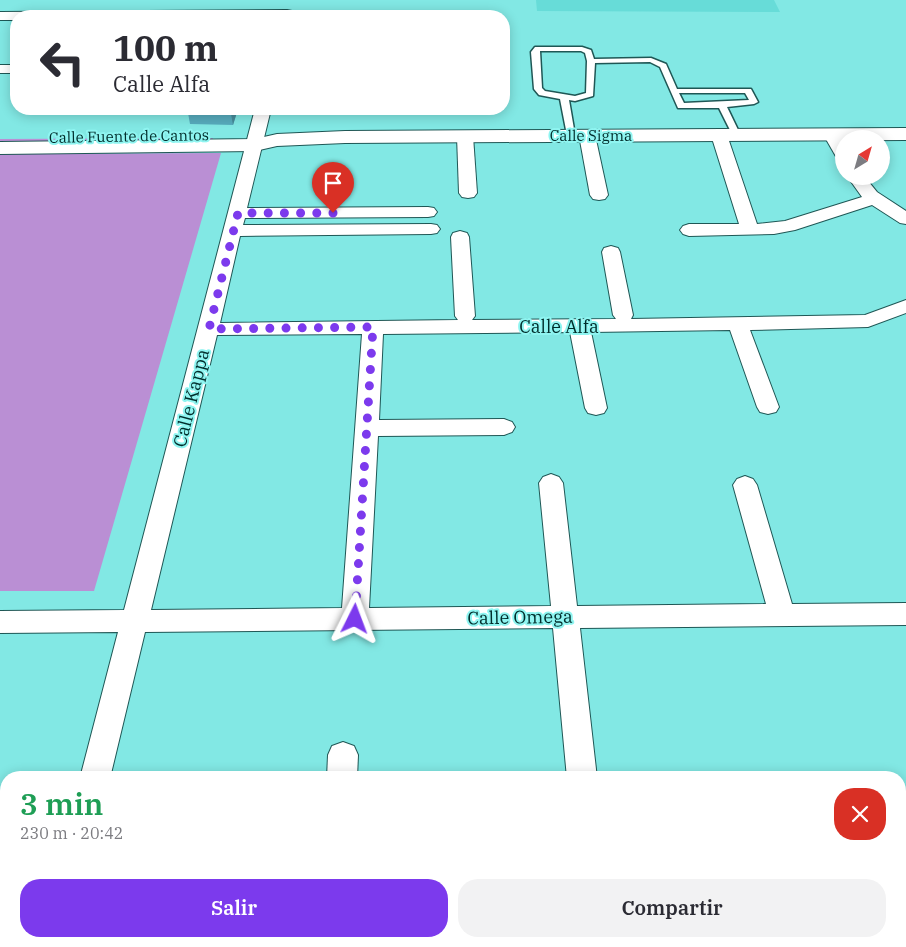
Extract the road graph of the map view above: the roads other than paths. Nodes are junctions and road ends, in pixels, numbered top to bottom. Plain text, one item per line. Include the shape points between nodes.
1 (591, 61) junction
2 (676, 91) junction
3 (564, 97) junction
4 (722, 105) junction
5 (262, 115) edge
6 (728, 134) junction
7 (832, 134) junction
8 (835, 134) edge
9 (906, 134) edge
10 (579, 135) junction
11 (890, 135) edge
12 (465, 136) junction
13 (0, 137) edge
14 (256, 139) junction
15 (835, 140) edge
16 (0, 148) edge
17 (862, 185) edge
18 (880, 185) edge
19 (468, 194) dead end
20 (599, 195) dead end
21 (874, 199) junction
22 (906, 207) edge
23 (906, 218) edge
24 (430, 221) dead end
25 (235, 222) junction
26 (689, 230) dead end
27 (750, 230) junction
28 (460, 237) dead end
29 (611, 252) dead end
30 (906, 292) edge
31 (906, 306) edge
32 (623, 314) junction
33 (886, 315) junction
34 (465, 316) junction
35 (522, 320) junction
36 (210, 323) junction
37 (738, 324) junction
38 (579, 326) junction
39 (373, 327) junction
40 (906, 328) edge
41 (768, 407) dead end
42 (596, 408) dead end
43 (504, 427) dead end
44 (367, 428) junction
45 (551, 483) dead end
46 (745, 485) dead end
47 (906, 614) edge
48 (782, 615) junction
49 (566, 617) junction
50 (355, 619) junction
51 (135, 621) junction
52 (0, 622) edge
53 (97, 771) edge
54 (581, 771) edge

1 - 2 lane via 658,62
1 - 3 lane via 590,94 575,99
1 - 3 lane via 588,52 582,49 535,50 538,89 548,95
2 - 4 lane via 681,106
2 - 4 lane via 744,90 750,93 754,102
3 - 10 lane
4 - 6 lane
5 - 14 street, Calle Kappa
6 - 7 street, Calle Sigma
6 - 10 street, Calle Sigma
6 - 27 street
7 - 8 street, Calle Sigma
7 - 15 street
9 - 11 street, Calle Sigma
10 - 12 street, Calle Sigma
10 - 20 street
12 - 14 street, Calle Sigma
12 - 19 street
13 - 14 street, Calle Fuente de Cantos
14 - 16 street, Calle Fuente de Cantos
14 - 25 street, Calle Kappa
17 - 21 street
18 - 22 street
21 - 23 street
21 - 27 street via 789,226
24 - 25 street
25 - 36 street, Calle Kappa
26 - 27 street
28 - 34 street
29 - 32 street
30 - 32 street, Calle Alfa via 872,307 848,312
31 - 33 street, Calle Alfa
32 - 35 street, Calle Alfa
33 - 37 street, Calle Alfa via 855,323
33 - 40 street
34 - 35 street, Calle Alfa
34 - 36 street, Calle Alfa
35 - 38 street, Calle Alfa
35 - 39 street, Calle Alfa
36 - 39 street, Calle Alfa
36 - 51 street, Calle Kappa
37 - 38 street, Calle Alfa
37 - 41 street
38 - 42 street
39 - 44 street
43 - 44 street
44 - 50 street
45 - 49 street
46 - 48 street
47 - 48 street, Calle Omega
48 - 49 street, Calle Omega
49 - 50 street, Calle Omega
49 - 54 street
50 - 51 street, Calle Omega
51 - 52 street, Calle Omega
51 - 53 street, Calle Kappa

